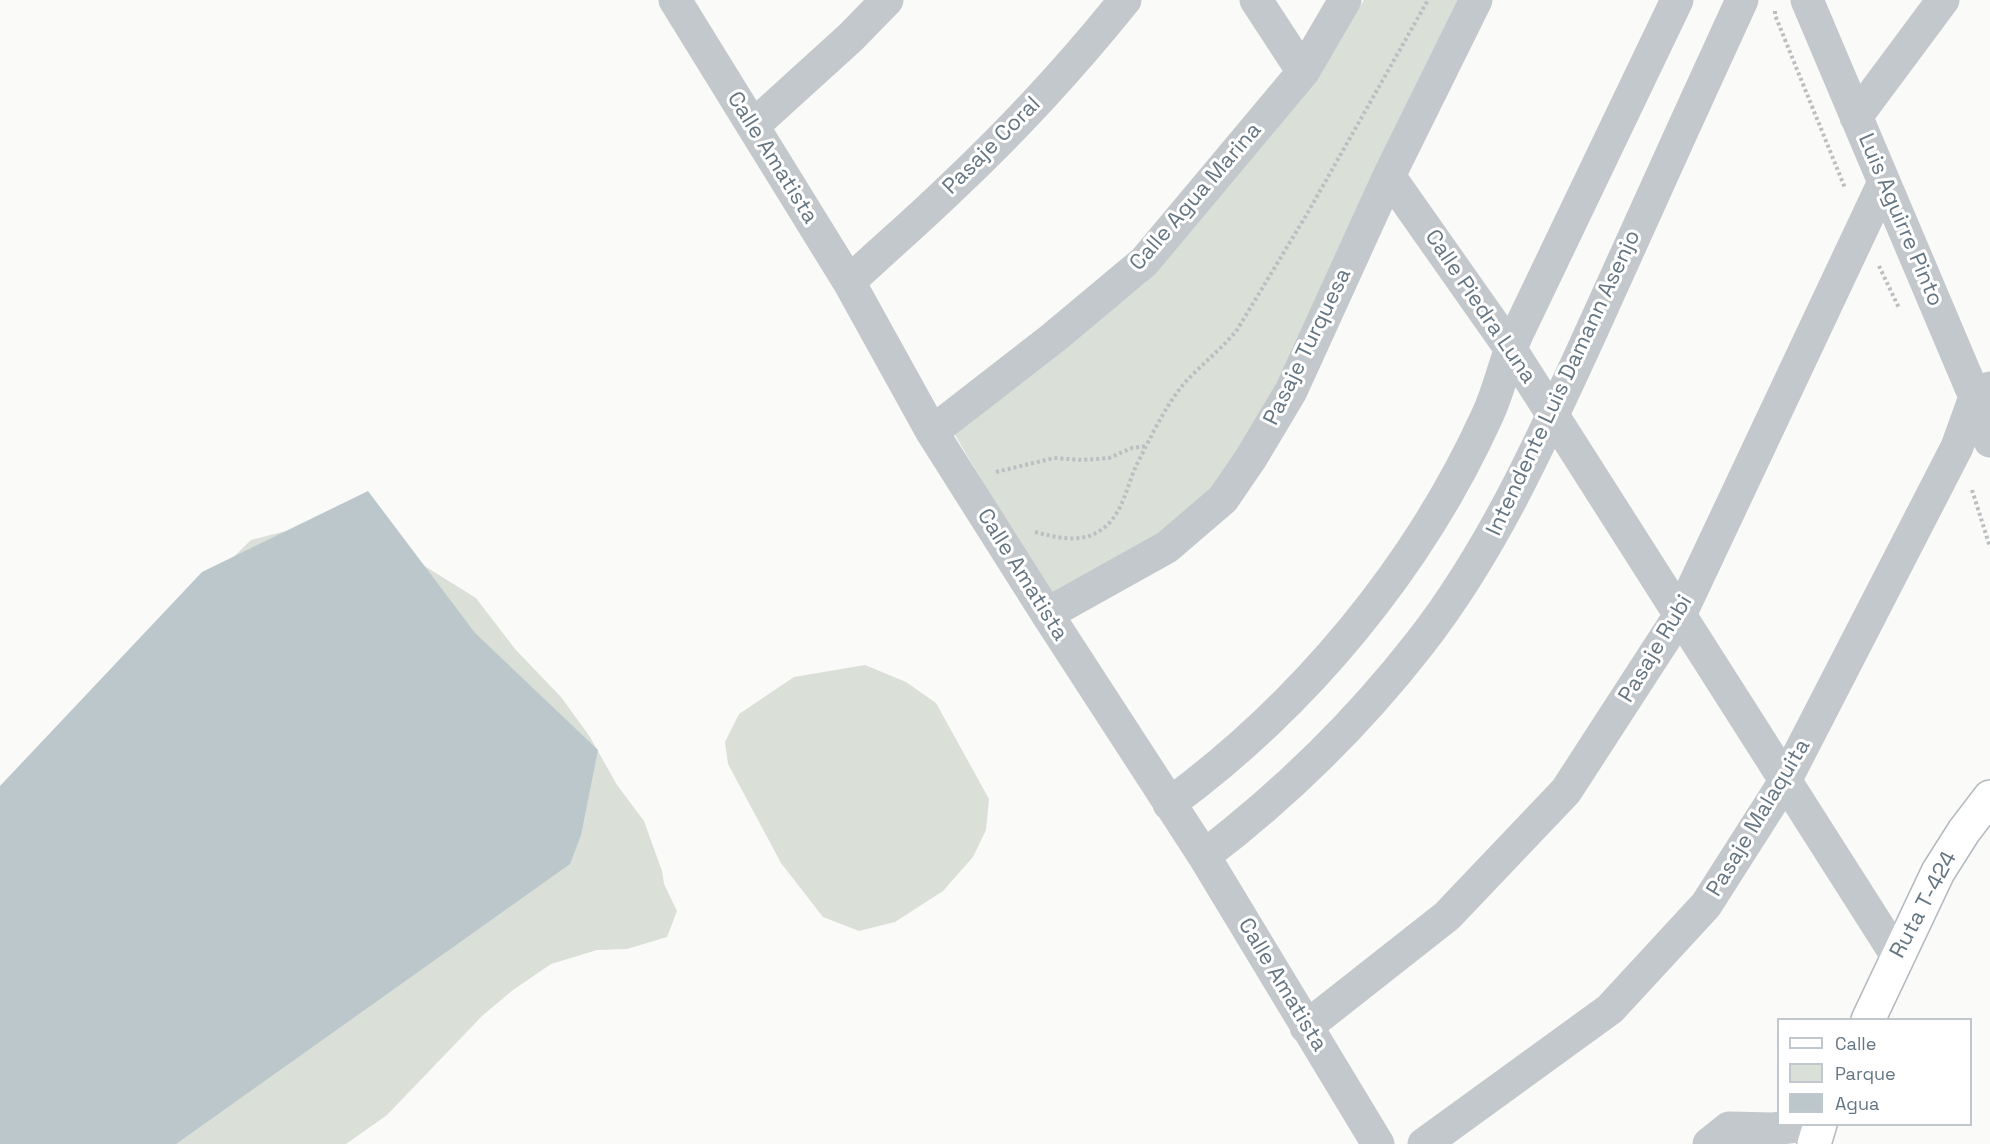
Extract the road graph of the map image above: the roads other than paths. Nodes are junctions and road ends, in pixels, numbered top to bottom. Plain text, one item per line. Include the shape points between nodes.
1 (675, 0) edge
2 (887, 0) edge
3 (1125, 0) edge
4 (1256, 0) edge
5 (1345, 0) edge
6 (1476, 0) edge
7 (1677, 0) edge
8 (1742, 0) edge
9 (1807, 0) edge
10 (1943, 0) edge
11 (1303, 72) junction
12 (1856, 117) junction
13 (753, 126) junction
14 (1389, 176) junction
15 (1884, 182) junction
16 (849, 282) junction
17 (1510, 348) junction
18 (1982, 393) edge
19 (1553, 415) junction
20 (932, 432) junction
21 (1990, 441) edge
22 (1047, 614) junction
23 (1680, 615) junction
24 (1785, 781) junction
25 (1990, 796) edge
26 (1169, 804) junction
27 (1204, 856) junction
28 (1897, 956) junction
29 (1869, 1018) edge
30 (1306, 1027) junction
31 (1804, 1126) edge
32 (1821, 1126) edge
33 (1377, 1144) edge
34 (1424, 1144) edge
35 (1709, 1144) edge
36 (1814, 1144) edge

1 - 13 street, Calle Amatista
2 - 13 street
3 - 16 street, Pasaje Coral via 1005,136
4 - 11 street
5 - 11 street, Calle Agua Marina
6 - 14 street, Pasaje Turquesa
7 - 17 street
8 - 19 street, Intendente Luis Damann Asenjo
9 - 12 street, Luis Aguirre Pinto
10 - 12 street
11 - 20 street, Calle Agua Marina via 1144,262
12 - 15 street, Luis Aguirre Pinto
13 - 16 street, Calle Amatista
14 - 17 street, Calle Piedra Luna
14 - 22 street, Pasaje Turquesa via 1292,391 1223,499 1167,547
15 - 18 street, Luis Aguirre Pinto
15 - 23 street, Pasaje Rubi
16 - 20 street, Calle Amatista
17 - 19 street, Calle Piedra Luna
17 - 26 street via 1489,412 1460,470 1391,580 1304,684 1256,732
18 - 21 street, Luis Aguirre Pinto
18 - 24 street, Pasaje Malaquita
19 - 23 street, Calle Piedra Luna
19 - 27 street, Intendente Luis Damann Asenjo via 1488,544 1421,642 1334,743 1286,789
20 - 22 street, Calle Amatista
22 - 26 street, Calle Amatista
23 - 24 street, Calle Piedra Luna
23 - 30 street, Pasaje Rubi via 1566,790 1447,916
24 - 28 street, Calle Piedra Luna
24 - 34 street, Pasaje Malaquita via 1706,905 1610,1009
25 - 28 street, Ruta T-424 via 1938,872
26 - 27 street, Calle Amatista
27 - 30 street, Calle Amatista
28 - 29 street, Ruta T-424
30 - 33 street, Calle Amatista
31 - 35 street via 1729,1128
32 - 36 street

